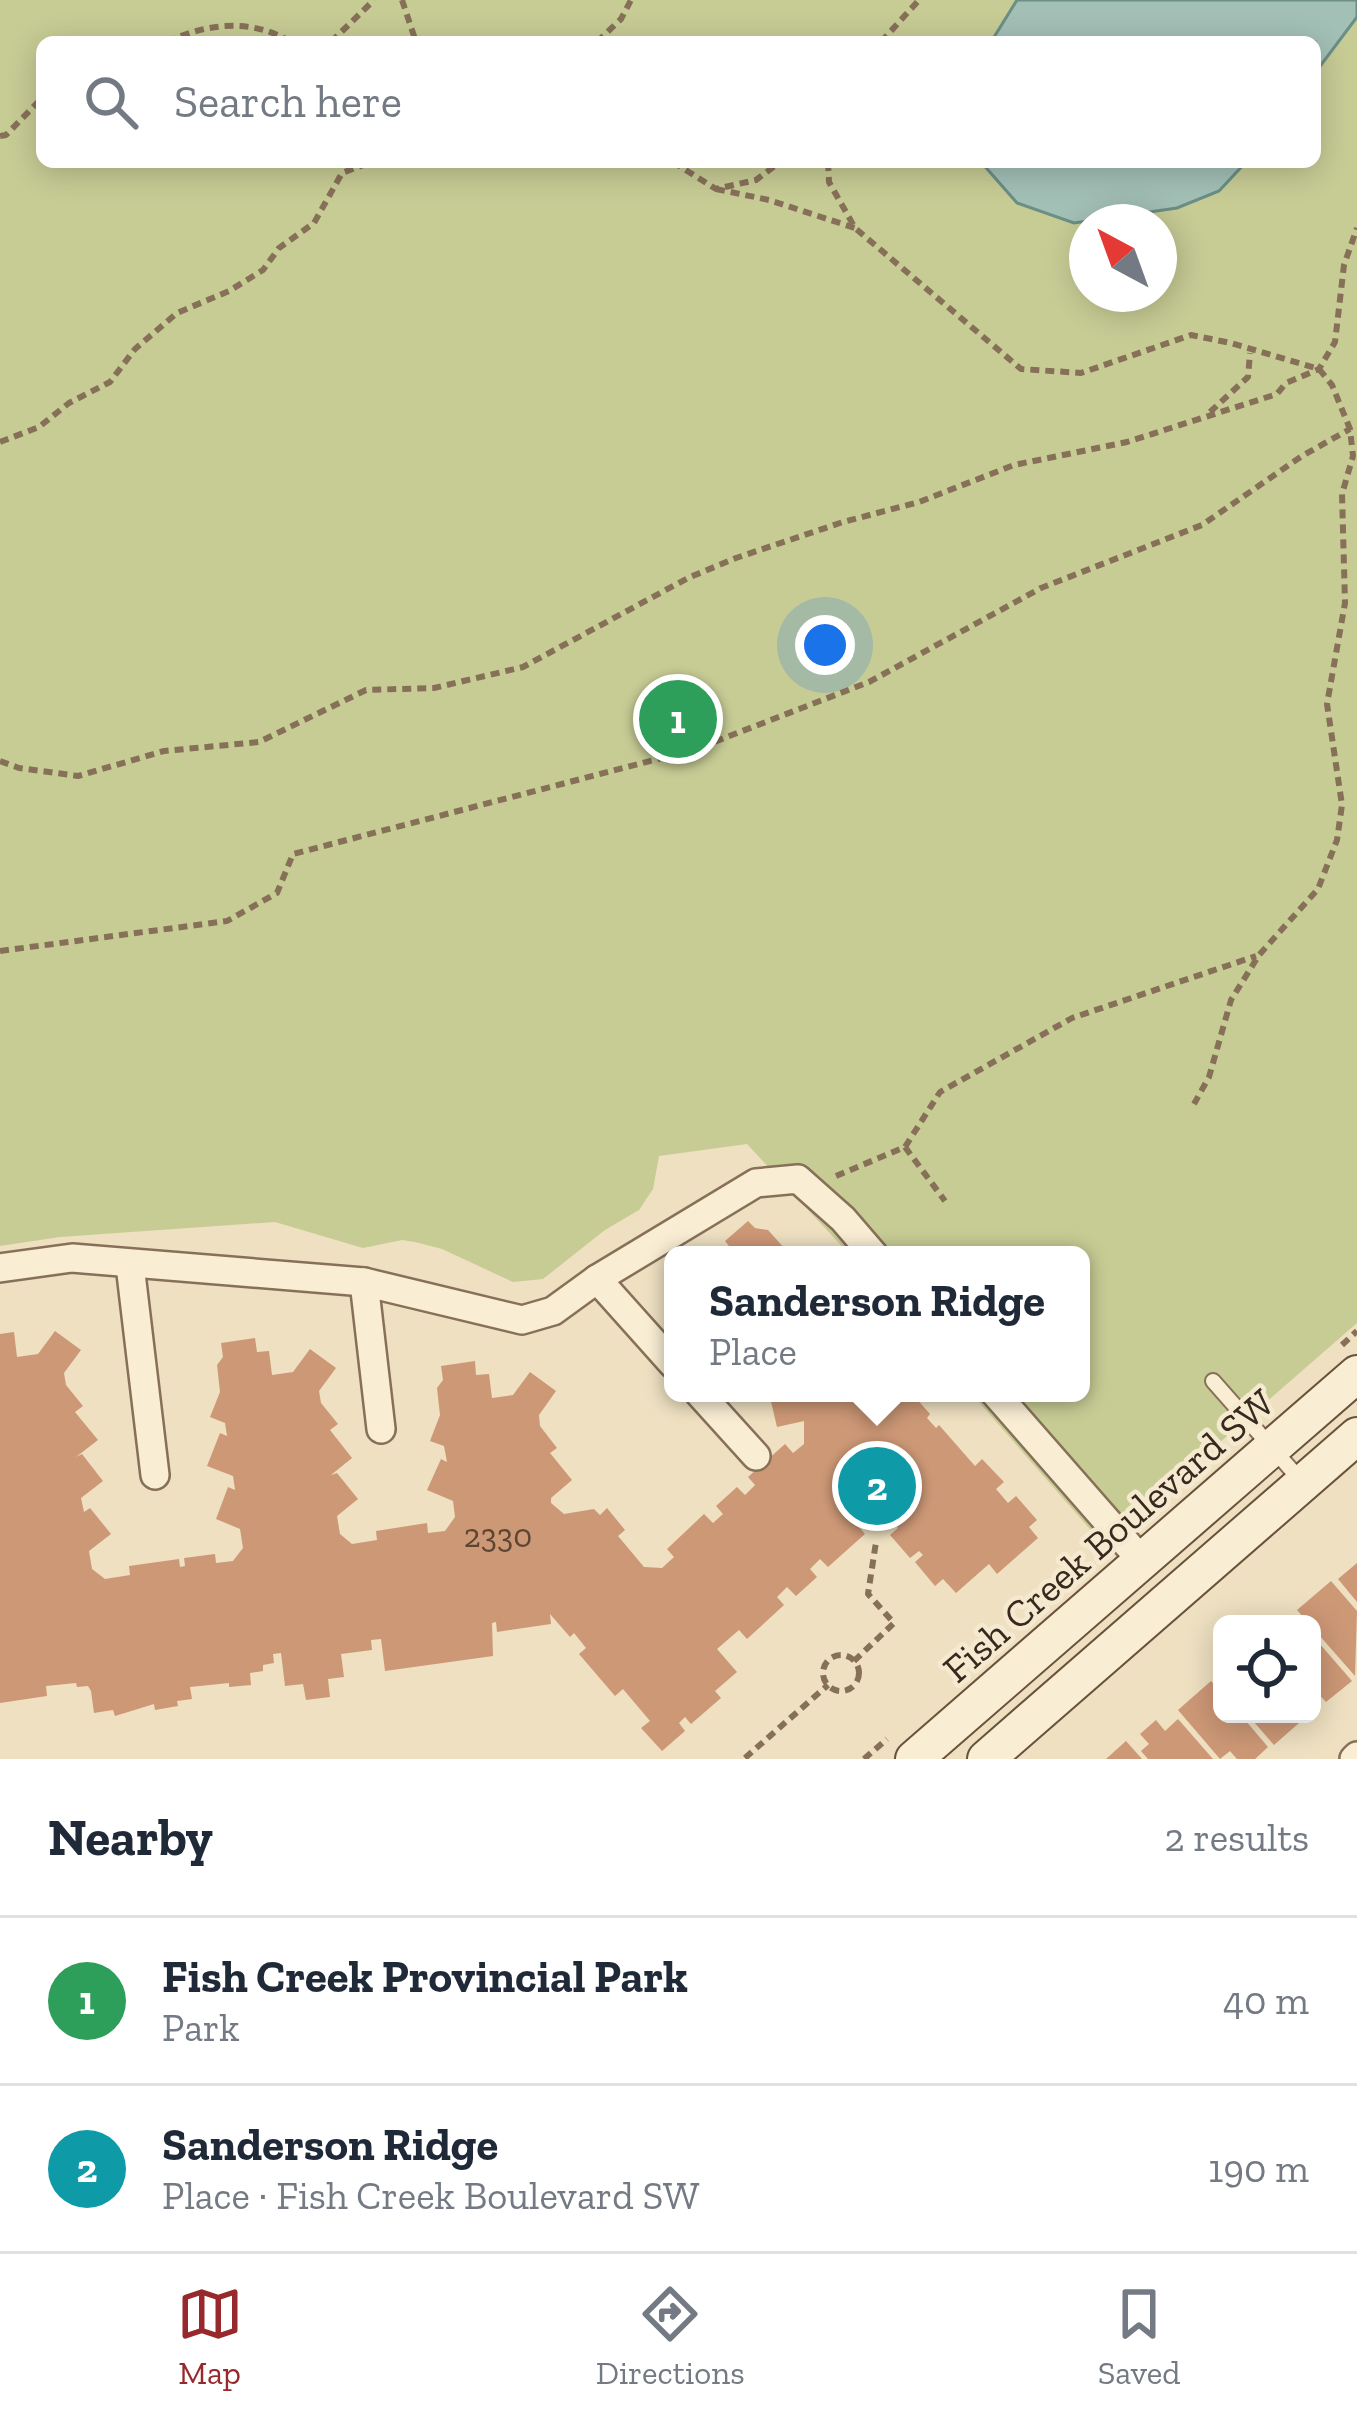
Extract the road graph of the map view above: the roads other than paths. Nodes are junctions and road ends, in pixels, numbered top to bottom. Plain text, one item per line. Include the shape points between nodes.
1 (866, 1246) edge
2 (130, 1265) junction
3 (0, 1268) edge
4 (597, 1280) junction
5 (364, 1282) junction
6 (664, 1354) edge
7 (1357, 1375) edge
8 (1213, 1381) dead end
9 (707, 1402) edge
10 (1002, 1402) edge
11 (381, 1430) dead end
12 (1357, 1436) edge
13 (1271, 1449) junction
14 (755, 1456) dead end
15 (155, 1475) dead end
16 (1303, 1483) junction
17 (1142, 1561) junction
18 (914, 1759) edge
19 (986, 1759) edge

1 - 4 street via 798,1179 756,1183
2 - 3 street via 72,1258
2 - 5 street
2 - 15 street
4 - 5 street via 554,1311 522,1320
4 - 6 street
5 - 11 street
7 - 13 main road, Fish Creek Boulevard SW
8 - 13 lane
9 - 14 street
10 - 17 street
12 - 16 main road
13 - 16 lane
13 - 17 main road, Fish Creek Boulevard SW
16 - 19 main road
17 - 18 main road, Fish Creek Boulevard SW

